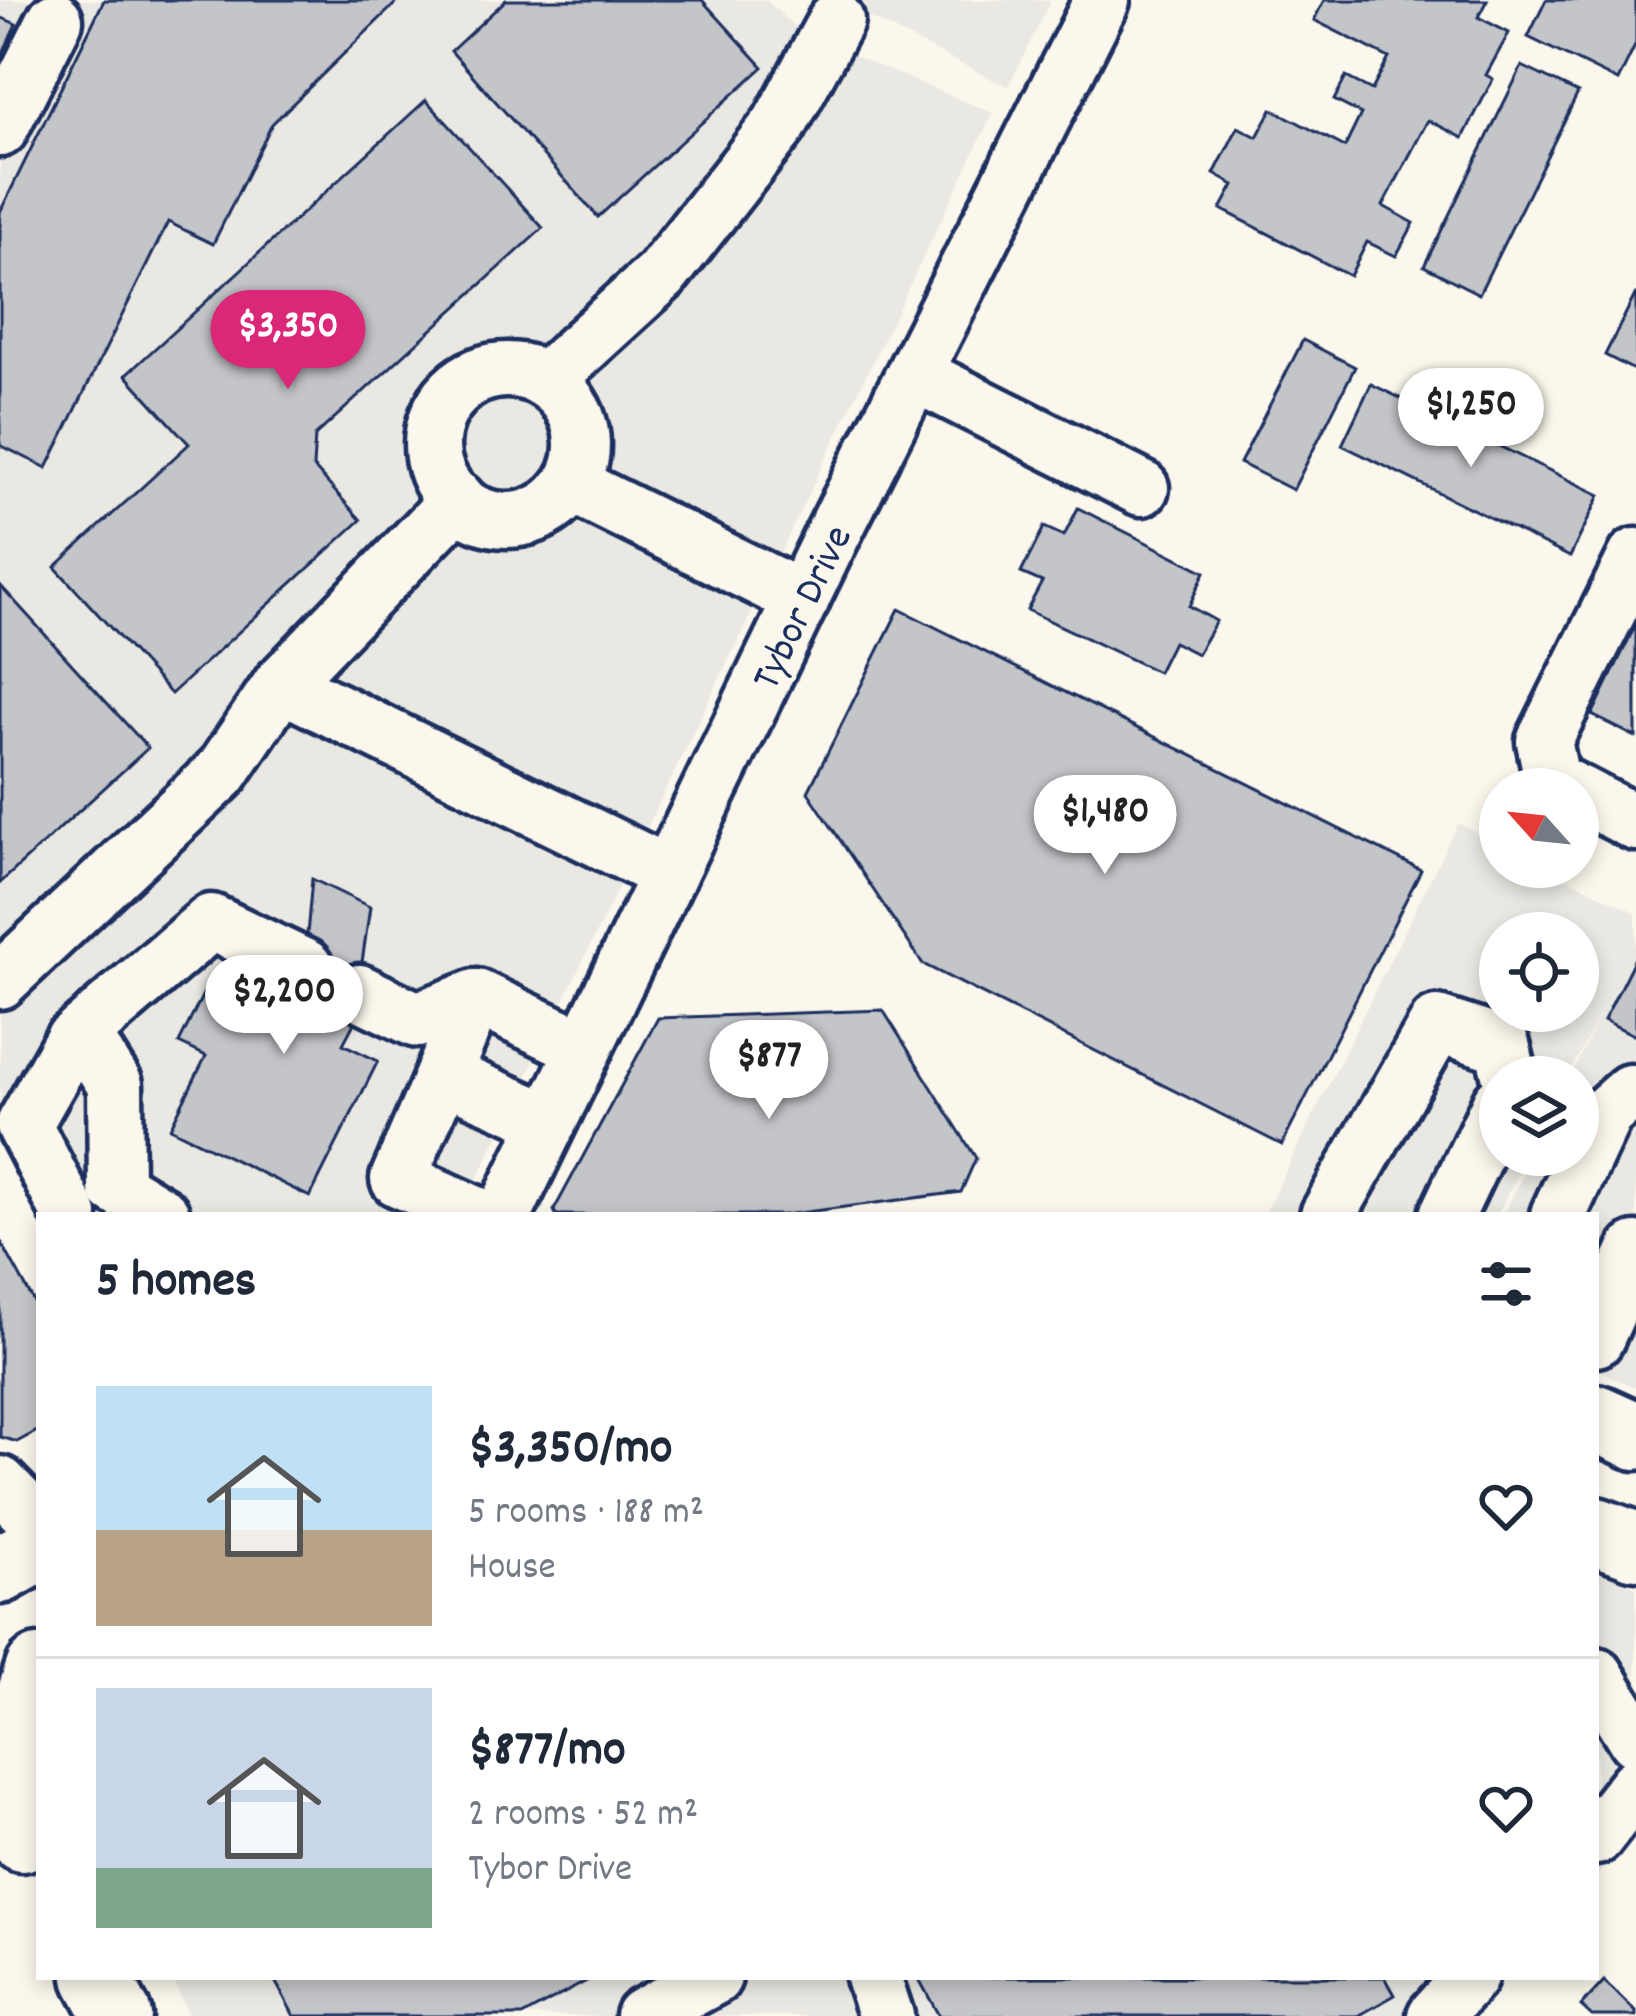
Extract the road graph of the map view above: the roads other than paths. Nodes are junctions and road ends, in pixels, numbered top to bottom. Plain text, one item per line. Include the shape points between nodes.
1 (1102, 0) edge
2 (55, 20) dead end
3 (836, 20) dead end
4 (0, 129) edge
5 (915, 374) junction
6 (547, 380) junction
7 (574, 485) junction
8 (1141, 488) dead end
9 (458, 500) junction
10 (1636, 556) edge
11 (802, 599) junction
12 (281, 684) junction
13 (1550, 768) edge
14 (1599, 804) edge
15 (1636, 823) edge
16 (669, 874) junction
17 (305, 967) dead end
18 (0, 981) edge
19 (359, 992) dead end
20 (476, 998) junction
21 (82, 1033) junction
22 (584, 1048) junction
23 (1505, 1056) edge
24 (446, 1076) junction
25 (1636, 1093) edge
26 (549, 1121) junction
27 (1479, 1147) edge
28 (387, 1197) edge
29 (68, 1212) edge
30 (157, 1212) edge
31 (463, 1212) edge
32 (505, 1212) edge
33 (1338, 1212) edge
34 (1448, 1212) edge
35 (1559, 1212) edge
36 (1636, 1250) edge
37 (1599, 1332) edge
38 (1599, 1419) edge
39 (1636, 1436) edge
40 (36, 1459) edge
41 (0, 1482) edge
42 (36, 1521) edge
43 (1599, 1532) edge
44 (1636, 1546) edge
45 (36, 1550) edge
46 (0, 1570) edge
47 (36, 1660) edge
48 (36, 1678) edge
49 (0, 1681) edge
50 (1599, 1681) edge
51 (1636, 1740) edge
52 (1636, 1786) edge
53 (15, 1833) edge
54 (1599, 1833) edge
55 (99, 1980) edge
56 (874, 1980) edge
57 (1468, 1980) edge
58 (118, 2016) edge
59 (886, 2016) edge
60 (1435, 2016) edge

1 - 5 street, Tybor Drive
2 - 4 street
3 - 6 street via 779,125 662,275
5 - 8 street
5 - 11 street, Tybor Drive
6 - 7 street via 578,422
6 - 9 street via 492,371 445,401 433,430 433,463
7 - 9 street via 531,516 500,520
7 - 11 street
9 - 12 street
10 - 13 street via 1544,741
11 - 16 street, Tybor Drive
12 - 16 street
12 - 18 street via 220,773
14 - 15 street
16 - 22 street, Tybor Drive
17 - 21 street via 211,922
19 - 20 street via 417,1020
20 - 22 street
20 - 24 street
21 - 29 street via 24,1125
21 - 30 street via 115,1085 116,1187
22 - 26 street, Tybor Drive
23 - 33 street via 1502,1045 1437,1024
24 - 26 street
24 - 28 street
25 - 35 street via 1605,1114
26 - 32 street, Tybor Drive
27 - 34 street
28 - 31 street
36 - 37 street
38 - 39 main road
40 - 41 street
41 - 42 street
43 - 44 main road
45 - 46 main road
47 - 49 main road
48 - 53 main road via 19,1731
50 - 51 street
52 - 54 street
55 - 58 main road
56 - 59 street
57 - 60 street

